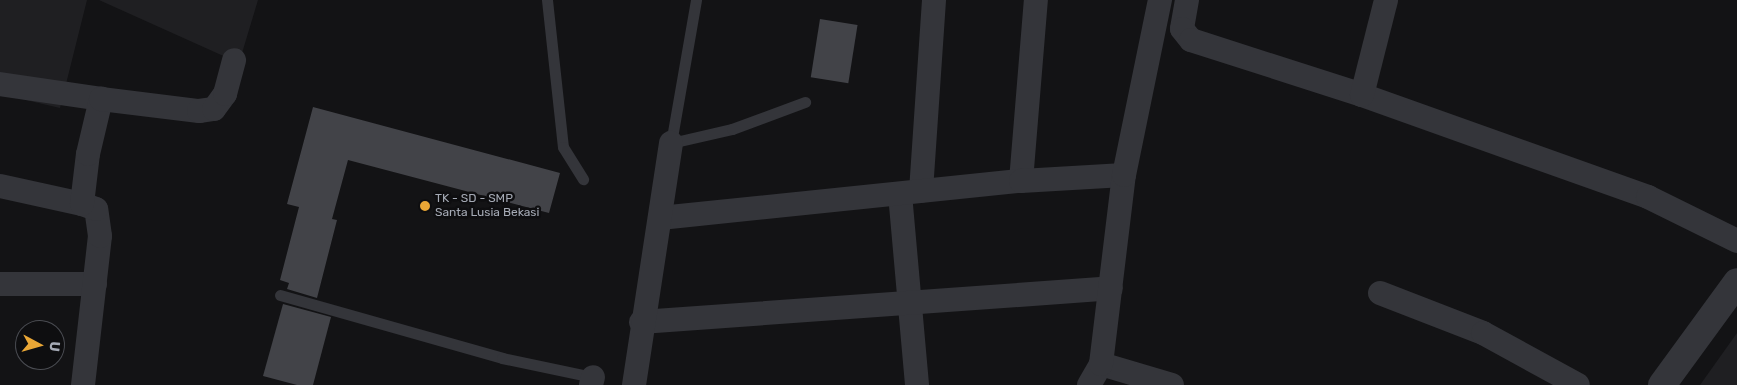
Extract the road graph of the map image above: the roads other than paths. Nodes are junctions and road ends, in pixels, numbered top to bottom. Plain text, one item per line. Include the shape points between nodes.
1 (547, 0) edge
2 (696, 0) edge
3 (934, 0) edge
4 (1036, 0) edge
5 (1160, 0) edge
6 (1188, 0) edge
7 (1386, 0) edge
8 (234, 60) dead end
9 (0, 84) edge
10 (1362, 95) junction
11 (101, 99) junction
12 (805, 102) dead end
13 (671, 143) junction
14 (1124, 175) junction
15 (583, 179) dead end
16 (1021, 181) junction
17 (0, 186) edge
18 (910, 192) junction
19 (82, 204) junction
20 (660, 218) junction
21 (1737, 241) edge
22 (1737, 282) edge
23 (0, 284) edge
24 (95, 284) junction
25 (1111, 288) junction
26 (1380, 293) dead end
27 (280, 295) dead end
28 (908, 303) junction
29 (641, 322) junction
30 (1101, 364) junction
31 (592, 381) edge
32 (83, 385) edge
33 (634, 385) edge
34 (917, 385) edge
35 (1089, 385) edge
36 (1172, 385) edge
37 (1578, 385) edge
38 (1662, 385) edge

1 - 15 lane via 563,147
2 - 13 lane
3 - 18 street
4 - 16 street
5 - 14 street
6 - 10 street via 1182,29 1191,40
7 - 10 street
8 - 11 street via 225,94 214,109 199,111
9 - 11 street
10 - 21 street via 1648,197
11 - 19 street via 88,154
12 - 13 lane via 732,129
13 - 20 street
14 - 16 street
14 - 25 street
16 - 18 street
17 - 19 street
18 - 20 street
18 - 28 street
19 - 24 street via 96,209 99,217
20 - 29 street
22 - 38 street
23 - 24 street
24 - 32 street
25 - 28 street
25 - 30 street
26 - 37 street via 1483,333
27 - 31 lane
28 - 29 street
28 - 34 street
29 - 33 street
30 - 35 street
30 - 36 street

